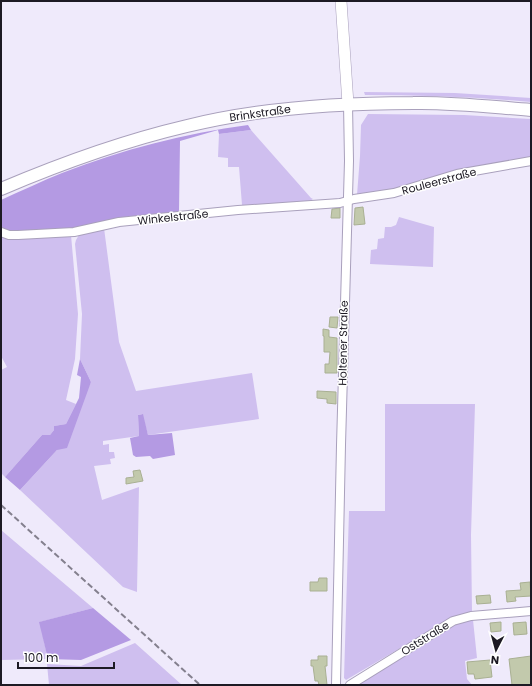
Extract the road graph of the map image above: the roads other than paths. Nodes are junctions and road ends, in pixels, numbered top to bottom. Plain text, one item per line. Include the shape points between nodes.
1 (341, 1) edge
2 (348, 104) junction
3 (531, 110) edge
4 (531, 161) edge
5 (1, 189) edge
6 (347, 201) junction
7 (1, 232) edge
8 (531, 611) edge
9 (336, 685) edge
10 (350, 685) edge

1 - 2 main road, Holtener Straße
2 - 3 main road, Brinkstraße via 414,102
2 - 5 main road, Brinkstraße via 296,108 189,125 85,155
2 - 6 street, Holtener Straße
4 - 6 street, Rouleerstraße via 457,174 394,193
6 - 7 street, Winkelstraße via 119,222 74,232 18,235
6 - 9 street, Holtener Straße
8 - 10 street, Oststraße via 471,616 453,621

